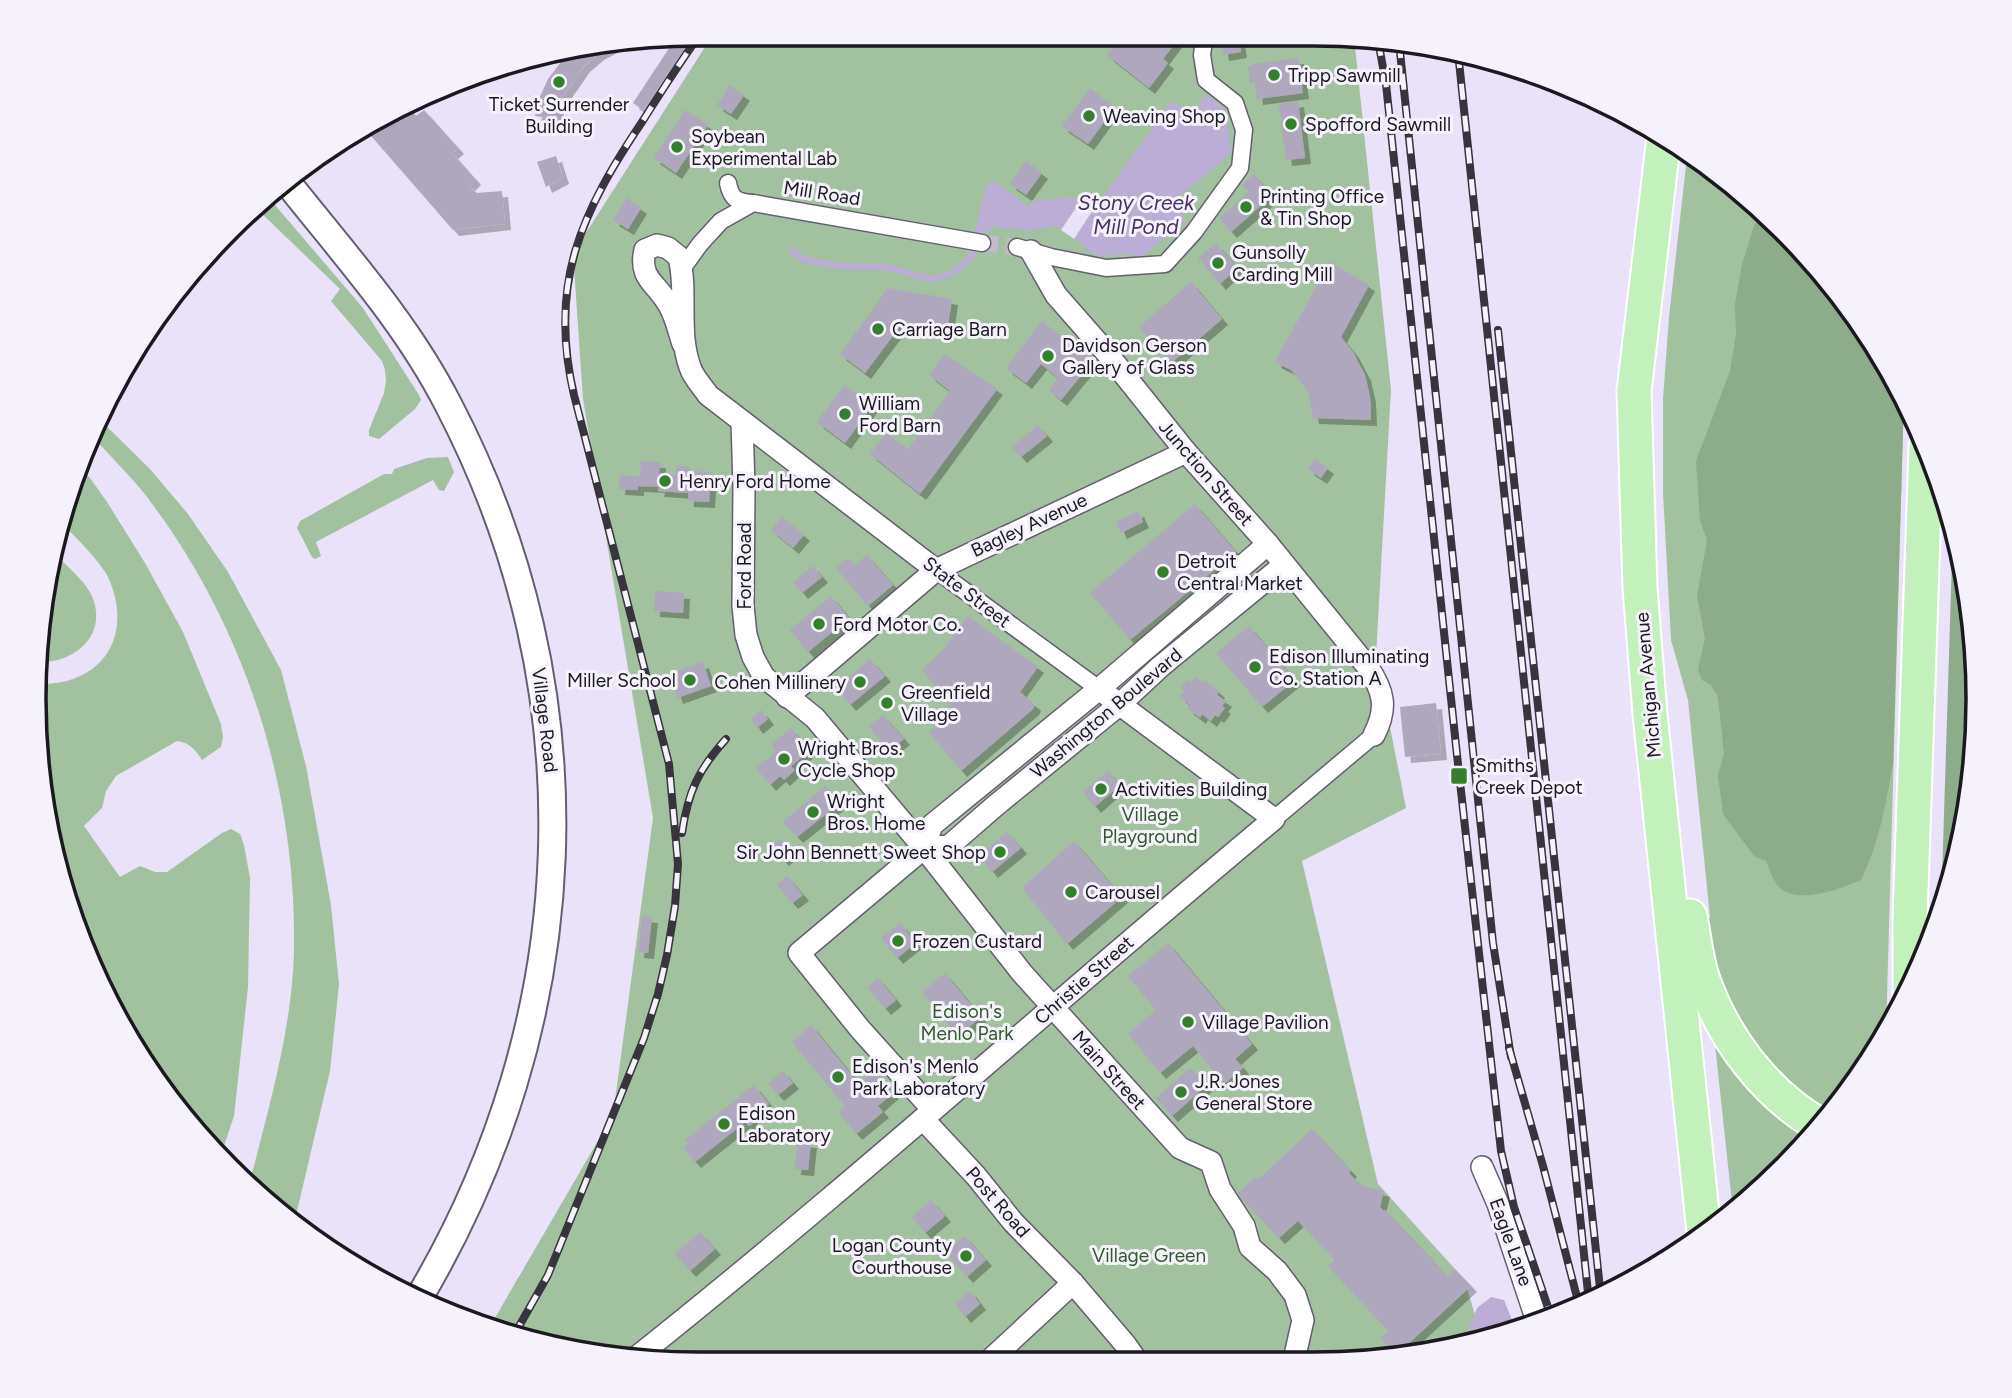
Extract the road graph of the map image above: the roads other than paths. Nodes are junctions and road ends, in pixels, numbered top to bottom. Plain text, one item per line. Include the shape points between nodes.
1 (1203, 46) edge
2 (1663, 148) edge
3 (728, 183) dead end
4 (292, 188) edge
5 (752, 203) junction
6 (977, 242) tunnel mouth
7 (1024, 249) joint
8 (682, 269) junction
9 (683, 344) junction
10 (741, 421) junction
11 (1185, 452) junction
12 (1925, 471) edge
13 (1268, 544) junction
14 (1284, 565) junction
15 (936, 570) junction
16 (1099, 689) junction
17 (787, 697) junction
18 (1119, 705) junction
19 (1650, 714) junction
20 (1374, 735) joint
21 (1274, 820) junction
22 (924, 848) junction
23 (1910, 919) junction
24 (1918, 945) edge
25 (799, 953) joint
26 (1910, 964) edge
27 (1053, 1007) junction
28 (928, 1115) junction
29 (1812, 1120) edge
30 (1482, 1167) dead end
31 (1703, 1223) edge
32 (1073, 1283) junction
33 (423, 1291) edge
34 (1535, 1314) edge
35 (645, 1350) edge
36 (999, 1352) edge
37 (1131, 1352) edge
38 (1296, 1352) edge

1 - 7 street via 1206,80 1235,103 1244,130 1240,168 1194,232 1165,264 1106,268
2 - 19 main road, Michigan Avenue via 1634,391 1640,588
3 - 5 street via 733,199
4 - 33 street, Village Road via 387,307 463,433 505,535 528,617 547,714 553,784 552,866 533,1009 495,1143 459,1225
5 - 6 street, Mill Road
5 - 8 street via 721,221
7 - 11 street, Junction Street via 1056,295
8 - 9 street, State Street
8 - 9 street, State Street via 679,257 667,248 657,245 645,250 642,264 647,278 670,307
9 - 10 street, State Street via 690,369 708,395
10 - 15 street, State Street
10 - 17 street, Ford Road via 746,635 764,677
11 - 13 street, Junction Street
11 - 15 street, Bagley Avenue
12 - 23 main road
13 - 14 street, Junction Street
13 - 16 street, Washington Boulevard
14 - 18 street, Washington Boulevard
14 - 20 street, Junction Street via 1377,682 1382,719
15 - 16 street, State Street
15 - 17 street, Bagley Avenue
16 - 18 street, State Street
16 - 22 street, Washington Boulevard via 932,825
17 - 22 street, Main Street via 814,718
18 - 21 street, State Street
18 - 22 street, Washington Boulevard via 949,846
19 - 29 main road via 1703,979 1740,1051 1773,1090
19 - 31 main road, Michigan Avenue
20 - 21 street, Christie Street
21 - 27 street, Christie Street
22 - 25 street, Washington Boulevard
22 - 27 street, Main Street
23 - 24 main road
23 - 26 main road
25 - 28 street, Post Road
27 - 28 street, Christie Street
27 - 38 street, Main Street via 1180,1148 1211,1162 1250,1247 1295,1295 1303,1320
28 - 32 street, Post Road via 1013,1222
28 - 35 street, Christie Street
30 - 34 street, Eagle Lane
32 - 36 street
32 - 37 street

